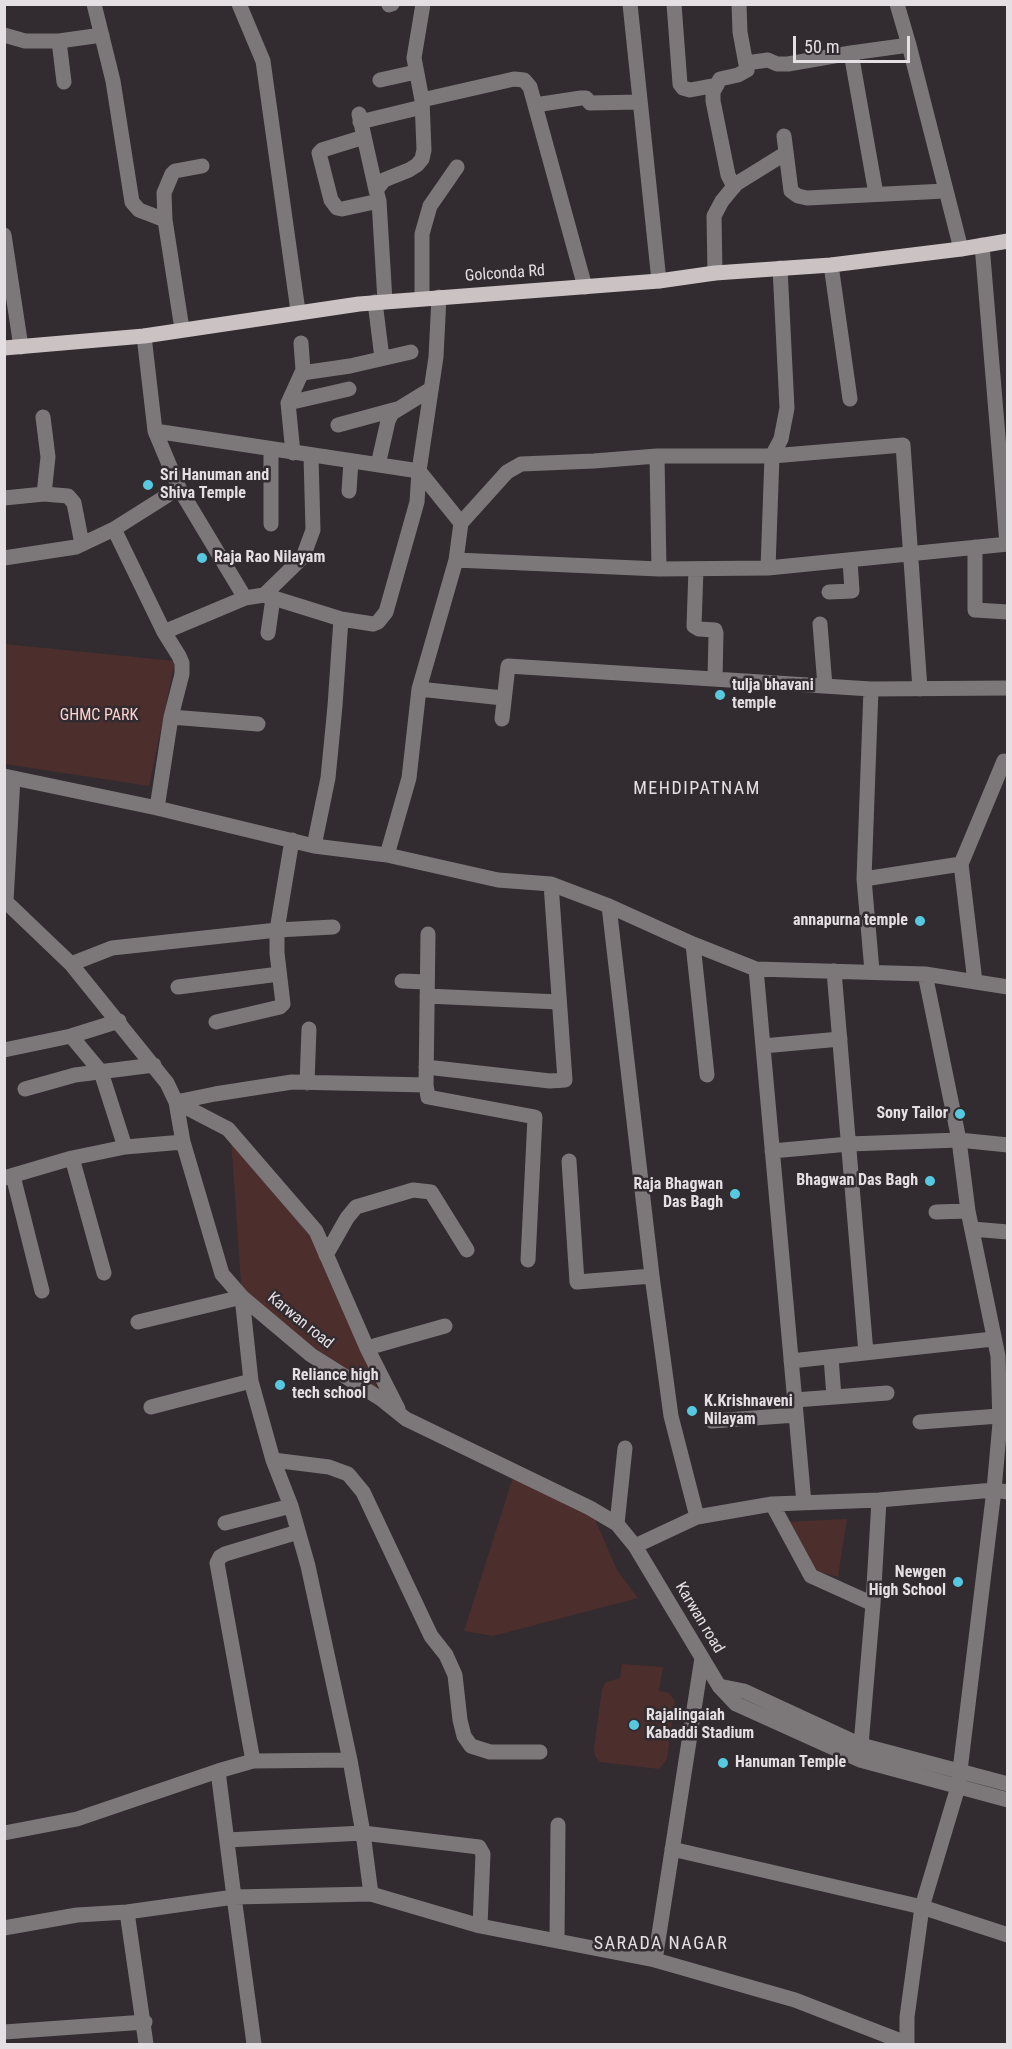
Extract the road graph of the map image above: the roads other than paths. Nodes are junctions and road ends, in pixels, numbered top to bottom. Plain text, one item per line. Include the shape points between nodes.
1 (94, 4) edge
2 (240, 4) edge
3 (423, 4) edge
4 (630, 4) edge
5 (674, 4) edge
6 (739, 4) edge
7 (897, 4) edge
8 (4, 35) edge
9 (102, 35) junction
10 (59, 41) junction
11 (909, 45) junction
12 (851, 53) junction
13 (746, 63) junction
14 (416, 72) junction
15 (380, 80) dead end
16 (64, 82) dead end
17 (717, 85) junction
18 (640, 102) junction
19 (422, 103) junction
20 (535, 105) junction
21 (784, 136) dead end
22 (364, 137) junction
23 (786, 153) junction
24 (202, 166) dead end
25 (457, 167) dead end
26 (734, 187) junction
27 (945, 191) junction
28 (876, 195) junction
29 (377, 196) junction
30 (165, 220) junction
31 (4, 235) edge
32 (1008, 241) edge
33 (982, 244) junction
34 (961, 249) junction
35 (831, 265) junction
36 (780, 268) junction
37 (715, 273) junction
38 (659, 281) junction
39 (585, 287) junction
40 (439, 297) junction
41 (422, 298) junction
42 (380, 302) junction
43 (297, 311) junction
44 (182, 329) junction
45 (144, 336) junction
46 (301, 343) dead end
47 (21, 347) junction
48 (4, 348) edge
49 (411, 352) dead end
50 (382, 358) junction
51 (302, 373) junction
52 (349, 389) dead end
53 (431, 389) junction
54 (850, 399) dead end
55 (288, 403) junction
56 (397, 409) junction
57 (43, 417) dead end
58 (338, 425) dead end
59 (155, 431) junction
60 (271, 449) junction
61 (292, 453) junction
62 (311, 456) junction
63 (657, 456) junction
64 (772, 456) junction
65 (351, 461) junction
66 (378, 465) junction
67 (419, 471) junction
68 (179, 488) junction
69 (349, 491) dead end
70 (44, 494) junction
71 (4, 498) edge
72 (461, 523) junction
73 (271, 524) dead end
74 (114, 529) junction
75 (82, 544) junction
76 (1007, 544) edge
77 (975, 547) junction
78 (911, 554) junction
79 (4, 558) edge
80 (456, 560) junction
81 (850, 560) junction
82 (768, 568) junction
83 (659, 569) junction
84 (696, 569) junction
85 (829, 592) dead end
86 (269, 596) junction
87 (245, 598) junction
88 (1008, 612) edge
89 (341, 620) junction
90 (820, 624) dead end
91 (164, 632) junction
92 (268, 633) dead end
93 (715, 679) junction
94 (825, 686) junction
95 (1008, 688) edge
96 (419, 689) junction
97 (871, 689) junction
98 (920, 689) junction
99 (503, 698) junction
100 (171, 717) junction
101 (502, 719) dead end
102 (258, 724) dead end
103 (1004, 760) dead end
104 (9, 777) edge
105 (157, 808) junction
106 (292, 840) junction
107 (314, 846) junction
108 (387, 855) junction
109 (961, 864) junction
110 (864, 879) junction
111 (551, 884) junction
112 (5, 900) edge
113 (609, 906) junction
114 (333, 927) dead end
115 (277, 930) junction
116 (428, 934) dead end
117 (693, 944) junction
118 (71, 964) junction
119 (756, 969) junction
120 (834, 971) junction
121 (872, 971) junction
122 (279, 974) junction
123 (925, 974) junction
124 (402, 981) dead end
125 (975, 982) junction
126 (178, 987) dead end
127 (1008, 987) edge
128 (427, 989) junction
129 (560, 1002) junction
130 (119, 1021) junction
131 (216, 1022) dead end
132 (309, 1029) dead end
133 (70, 1036) junction
134 (840, 1039) junction
135 (763, 1046) junction
136 (4, 1050) edge
137 (154, 1065) junction
138 (426, 1066) junction
139 (101, 1072) junction
140 (707, 1076) dead end
141 (307, 1083) junction
142 (426, 1085) junction
143 (25, 1089) dead end
144 (177, 1102) junction
145 (959, 1140) junction
146 (183, 1142) junction
147 (849, 1144) junction
148 (1008, 1145) edge
149 (125, 1147) junction
150 (772, 1151) junction
151 (72, 1158) junction
152 (569, 1161) dead end
153 (9, 1177) edge
154 (968, 1211) junction
155 (936, 1212) dead end
156 (972, 1229) junction
157 (1008, 1232) edge
158 (467, 1250) dead end
159 (326, 1255) junction
160 (528, 1260) dead end
161 (104, 1273) dead end
162 (651, 1276) junction
163 (42, 1291) dead end
164 (243, 1297) junction
165 (138, 1322) dead end
166 (445, 1326) dead end
167 (993, 1339) junction
168 (367, 1348) junction
169 (866, 1353) junction
170 (831, 1357) junction
171 (1003, 1357) edge
172 (791, 1361) junction
173 (251, 1381) junction
174 (887, 1393) dead end
175 (834, 1397) junction
176 (151, 1407) dead end
177 (795, 1407) junction
178 (400, 1412) junction
179 (712, 1421) dead end
180 (1002, 1421) edge
181 (920, 1422) dead end
182 (625, 1448) dead end
183 (273, 1460) junction
184 (1001, 1491) edge
185 (879, 1500) junction
186 (804, 1503) junction
187 (772, 1504) junction
188 (291, 1506) junction
189 (697, 1517) junction
190 (225, 1523) dead end
191 (617, 1524) junction
192 (298, 1532) junction
193 (635, 1546) junction
194 (873, 1604) junction
195 (702, 1658) junction
196 (719, 1686) junction
197 (861, 1745) junction
198 (540, 1752) dead end
199 (350, 1760) junction
200 (253, 1761) junction
201 (218, 1771) junction
202 (958, 1780) junction
203 (1008, 1784) edge
204 (1008, 1800) edge
205 (558, 1825) dead end
206 (4, 1833) edge
207 (363, 1833) junction
208 (226, 1840) junction
209 (672, 1848) junction
210 (371, 1894) junction
211 (234, 1897) junction
212 (922, 1907) junction
213 (127, 1912) junction
214 (480, 1926) junction
215 (4, 1928) edge
216 (1008, 1935) edge
217 (557, 1941) junction
218 (655, 1960) junction
219 (145, 2022) junction
220 (4, 2032) edge
221 (146, 2044) edge
222 (254, 2044) edge
223 (907, 2044) edge

1 - 9 street
2 - 43 street via 263,62
3 - 14 street via 414,58
4 - 18 street
5 - 17 street via 680,84 690,90
6 - 13 street
7 - 11 street
8 - 10 street
9 - 10 street
9 - 30 street via 132,202 139,210
10 - 16 street
11 - 12 street
11 - 27 street
12 - 13 street via 788,64 768,60
12 - 28 street
13 - 17 street via 747,70 720,79
14 - 15 street
14 - 19 street
17 - 26 street via 713,101
18 - 20 street via 590,103 581,98
18 - 38 street
19 - 20 street via 519,79 530,87
19 - 22 street via 360,118
19 - 29 street via 422,159 384,180
20 - 39 street
21 - 23 street
22 - 29 street
22 - 29 street via 319,153 331,200 337,208
23 - 26 street
23 - 28 street via 792,191 798,196
24 - 30 street via 172,174 164,193
25 - 41 street via 430,206 422,234
26 - 37 street via 714,216
27 - 28 street
27 - 34 street
29 - 42 street
30 - 44 street
31 - 47 street
32 - 33 main road, Golconda Rd
33 - 34 main road, Golconda Rd
33 - 76 street
34 - 35 main road, Golconda Rd
35 - 36 main road, Golconda Rd
35 - 54 street
36 - 37 main road, Golconda Rd
36 - 64 street via 787,408 781,439
37 - 38 main road, Golconda Rd
38 - 39 main road, Golconda Rd
39 - 40 main road, Golconda Rd
40 - 41 main road, Golconda Rd
40 - 53 street
41 - 42 main road, Golconda Rd
42 - 43 main road, Golconda Rd
42 - 50 street
43 - 44 main road, Golconda Rd
44 - 45 main road, Golconda Rd
45 - 47 main road, Golconda Rd
45 - 59 street
46 - 51 street
47 - 48 main road, Golconda Rd
49 - 50 street
50 - 51 street
51 - 55 street
52 - 55 street
53 - 56 street
53 - 67 street
55 - 61 street
56 - 58 street
56 - 66 street via 388,421
57 - 70 street via 48,457
59 - 60 street
59 - 68 street
60 - 61 street
60 - 73 street
61 - 62 street
62 - 65 street
62 - 86 street via 313,530 303,557
63 - 64 street
63 - 72 street via 520,464 507,472
63 - 83 street
64 - 78 street via 903,445
64 - 82 street
65 - 66 street
65 - 69 street
66 - 67 street
67 - 72 street
67 - 89 street via 417,502 383,618 373,624
68 - 74 street
68 - 87 street
70 - 71 street
70 - 75 street via 65,494 74,503
72 - 80 street
74 - 75 street
74 - 91 street
75 - 79 street
76 - 77 street
77 - 78 street
77 - 88 street via 975,610
78 - 81 street
78 - 98 street
80 - 83 street
80 - 96 street
81 - 82 street
81 - 85 street via 852,591
82 - 84 street
83 - 84 street
84 - 93 street via 694,626 715,630
86 - 87 street
86 - 89 street
86 - 92 street
87 - 91 street
89 - 107 street via 328,778
90 - 94 street
91 - 100 street via 182,663
93 - 94 street
93 - 99 street via 508,666
94 - 97 street
95 - 98 street
96 - 99 street
96 - 108 street via 410,778
97 - 98 street
97 - 110 street
99 - 101 street
100 - 102 street
100 - 105 street
103 - 109 street
104 - 105 street
104 - 112 street
105 - 106 street
106 - 107 street
106 - 115 street
107 - 108 street
108 - 111 street via 498,880
109 - 110 street
109 - 125 street
110 - 121 street
111 - 113 street
111 - 129 street
112 - 118 street, Karwan road
113 - 117 street
113 - 162 street
114 - 115 street
115 - 118 street via 112,948
115 - 122 street
116 - 128 street
117 - 119 street
117 - 140 street
118 - 130 street, Karwan road
119 - 120 street
119 - 135 street
120 - 121 street
120 - 134 street
121 - 123 street
122 - 126 street
122 - 131 street via 282,1006
123 - 125 street
123 - 145 street
124 - 128 street
125 - 127 street
128 - 129 street
128 - 138 street
129 - 138 street via 565,1080
130 - 133 street
130 - 137 street, Karwan road
132 - 141 street
133 - 136 street
133 - 139 street
134 - 135 street
134 - 147 street
135 - 150 street
137 - 139 street
137 - 144 street, Karwan road
138 - 142 street
139 - 143 street
139 - 149 street
141 - 142 street
141 - 144 street via 292,1082
142 - 160 street via 428,1097 535,1117
144 - 146 street, Karwan road
144 - 159 street via 228,1129 316,1232
145 - 147 street
145 - 148 street
145 - 154 street
146 - 149 street
146 - 164 street, Karwan road via 222,1274
147 - 150 street
147 - 169 street
149 - 151 street
150 - 172 street
151 - 153 street
151 - 161 street
152 - 162 street via 577,1282
153 - 163 street
154 - 155 street
154 - 156 street
156 - 157 street
156 - 167 street
158 - 159 street via 431,1192 414,1190 356,1207
159 - 168 street
162 - 189 street via 671,1416
164 - 165 street
164 - 173 street
164 - 178 street, Karwan road via 311,1355
166 - 168 street
167 - 169 street
167 - 171 street
168 - 178 street
169 - 170 street
170 - 172 street
170 - 175 street
171 - 180 street
172 - 177 street
173 - 176 street
173 - 183 street
174 - 175 street
175 - 177 street
177 - 179 street
177 - 186 street
178 - 191 street, Karwan road via 406,1419
180 - 181 street
180 - 184 street
182 - 191 street
183 - 188 street
183 - 198 street via 330,1467 348,1474 363,1492 431,1636 455,1675 460,1720 471,1746 489,1752
184 - 185 street
184 - 202 street
185 - 186 street
185 - 194 street
186 - 187 street
187 - 189 street
187 - 194 street via 811,1576
188 - 190 street
188 - 192 street
189 - 193 street
191 - 193 street, Karwan road
192 - 199 street
192 - 200 street via 225,1554 218,1563
193 - 195 street, Karwan road
194 - 197 street
195 - 196 street, Karwan road
195 - 209 street
196 - 197 street, Karwan road via 744,1690
196 - 202 street, Karwan road via 736,1704 860,1760
197 - 202 street, Karwan road
199 - 200 street
199 - 207 street
200 - 201 street
201 - 206 street via 76,1819
201 - 208 street
202 - 203 street, Karwan road
202 - 204 street, Karwan road
202 - 212 street
205 - 217 street
207 - 208 street
207 - 210 street
207 - 214 street via 479,1847 483,1854
208 - 211 street
209 - 212 street
209 - 218 street
210 - 211 street
210 - 214 street
211 - 213 street
211 - 222 street
212 - 216 street
212 - 223 street
213 - 215 street via 77,1915
213 - 219 street
214 - 217 street
217 - 218 street
218 - 223 street via 795,2000
219 - 220 street
219 - 221 street

